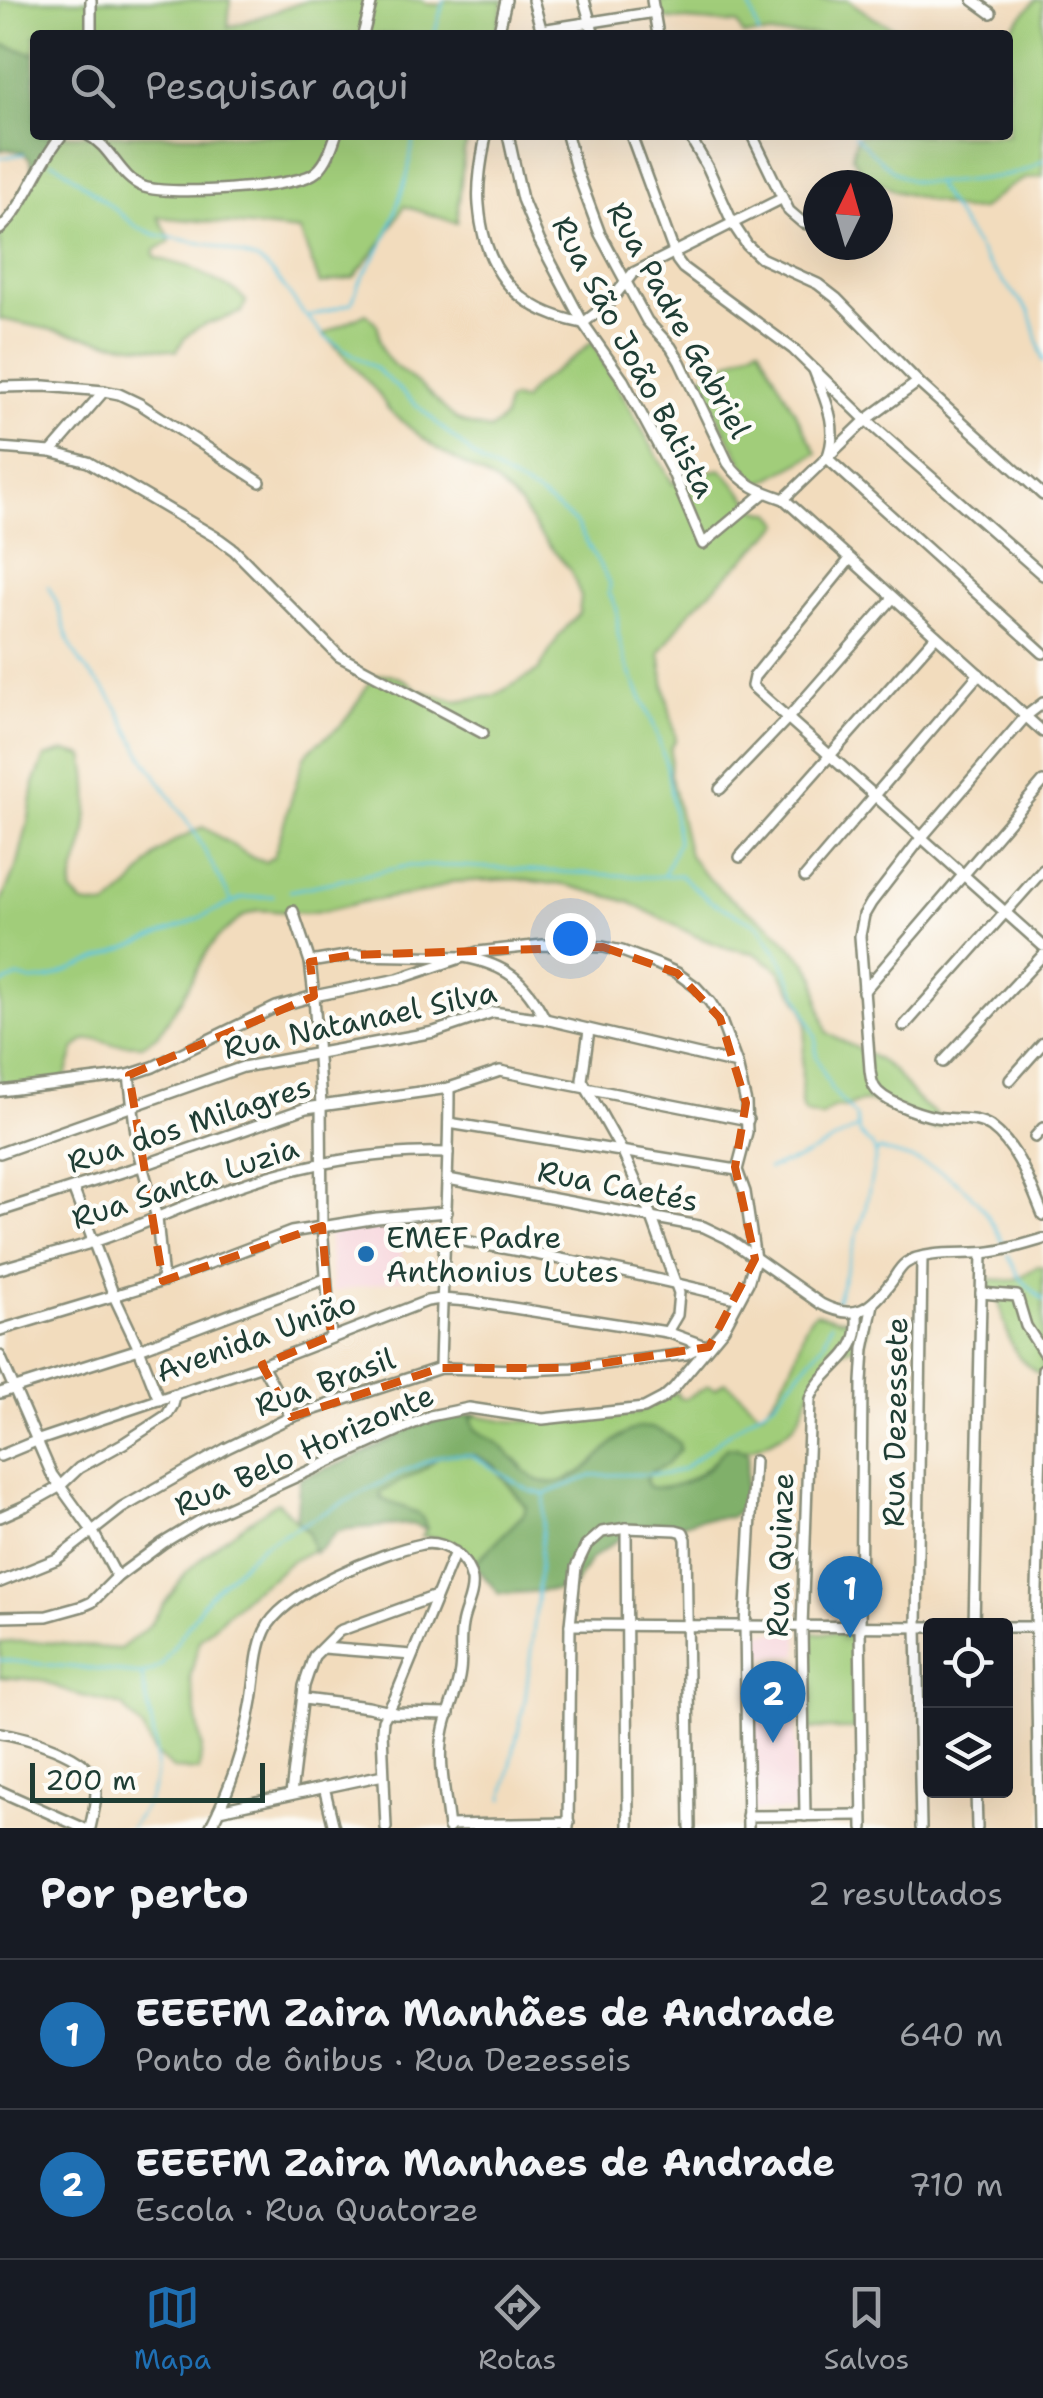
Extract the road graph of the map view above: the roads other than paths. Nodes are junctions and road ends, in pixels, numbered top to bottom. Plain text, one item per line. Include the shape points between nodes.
1 (91, 0) edge
2 (372, 0) edge
3 (506, 0) edge
4 (533, 0) edge
5 (584, 0) edge
6 (652, 0) edge
7 (972, 0) edge
8 (655, 12) junction
9 (991, 13) dead end
10 (589, 21) junction
11 (90, 30) edge
12 (364, 30) edge
13 (499, 30) edge
14 (541, 30) edge
15 (554, 30) edge
16 (592, 30) edge
17 (657, 30) edge
18 (58, 140) edge
19 (95, 140) edge
20 (334, 140) edge
21 (485, 140) edge
22 (509, 140) edge
23 (568, 140) edge
24 (633, 140) edge
25 (692, 140) edge
26 (754, 140) edge
27 (782, 199) junction
28 (803, 223) edge
29 (733, 224) junction
30 (0, 229) edge
31 (674, 253) junction
32 (626, 281) junction
33 (583, 323) junction
34 (813, 367) junction
35 (918, 382) junction
36 (0, 388) edge
37 (104, 391) junction
38 (866, 420) junction
39 (0, 448) edge
40 (51, 452) junction
41 (827, 458) junction
42 (260, 482) dead end
43 (764, 493) junction
44 (1043, 496) edge
45 (784, 500) junction
46 (850, 559) junction
47 (1043, 575) edge
48 (893, 598) junction
49 (936, 636) junction
50 (1043, 653) edge
51 (979, 674) junction
52 (1043, 703) edge
53 (1026, 716) junction
54 (788, 718) junction
55 (1043, 732) edge
56 (484, 733) dead end
57 (830, 756) junction
58 (1043, 782) edge
59 (720, 789) dead end
60 (876, 796) junction
61 (922, 836) junction
62 (740, 856) dead end
63 (1043, 870) edge
64 (965, 876) junction
65 (805, 877) dead end
66 (293, 912) dead end
67 (1004, 912) junction
68 (1043, 946) edge
69 (1043, 955) edge
70 (464, 957) junction
71 (310, 962) junction
72 (864, 992) junction
73 (314, 996) junction
74 (545, 1019) junction
75 (904, 1026) dead end
76 (589, 1030) junction
77 (1043, 1044) edge
78 (318, 1051) junction
79 (942, 1062) dead end
80 (737, 1064) junction
81 (130, 1075) junction
82 (1010, 1080) dead end
83 (584, 1086) junction
84 (449, 1088) junction
85 (0, 1091) edge
86 (320, 1105) junction
87 (133, 1107) junction
88 (748, 1120) junction
89 (449, 1123) junction
90 (1043, 1128) edge
91 (1035, 1138) dead end
92 (0, 1153) edge
93 (448, 1153) junction
94 (623, 1153) junction
95 (320, 1165) junction
96 (142, 1166) junction
97 (736, 1170) junction
98 (448, 1179) junction
99 (73, 1188) junction
100 (0, 1211) edge
101 (448, 1212) junction
102 (1043, 1215) edge
103 (157, 1218) junction
104 (652, 1218) junction
105 (322, 1226) junction
106 (446, 1238) junction
107 (1043, 1240) edge
108 (94, 1242) junction
109 (982, 1253) junction
110 (922, 1257) junction
111 (755, 1260) junction
112 (0, 1269) edge
113 (326, 1279) junction
114 (163, 1281) junction
115 (676, 1283) junction
116 (981, 1292) junction
117 (114, 1296) junction
118 (442, 1299) junction
119 (739, 1300) junction
120 (873, 1304) junction
121 (857, 1312) junction
122 (0, 1330) edge
123 (667, 1332) junction
124 (331, 1336) junction
125 (706, 1346) junction
126 (139, 1349) junction
127 (1043, 1352) edge
128 (0, 1356) edge
129 (262, 1365) junction
130 (440, 1368) junction
131 (1043, 1369) edge
132 (13, 1388) junction
133 (0, 1394) edge
134 (175, 1396) junction
135 (159, 1400) junction
136 (291, 1417) junction
137 (36, 1441) junction
138 (0, 1456) edge
139 (754, 1461) dead end
140 (59, 1488) junction
141 (0, 1517) edge
142 (626, 1528) junction
143 (93, 1532) junction
144 (455, 1552) junction
145 (117, 1577) junction
146 (0, 1582) edge
147 (436, 1596) junction
148 (0, 1617) edge
149 (974, 1618) edge
150 (570, 1626) junction
151 (687, 1626) junction
152 (745, 1626) junction
153 (802, 1626) junction
154 (626, 1627) junction
155 (860, 1627) junction
156 (917, 1627) junction
157 (923, 1627) edge
158 (1013, 1627) edge
159 (1040, 1627) edge
160 (323, 1648) junction
161 (412, 1655) junction
162 (304, 1699) junction
163 (390, 1710) junction
164 (449, 1714) junction
165 (0, 1734) edge
166 (383, 1775) junction
167 (324, 1787) junction
168 (0, 1791) edge
169 (291, 1794) junction
170 (976, 1798) edge
171 (220, 1810) junction
172 (748, 1816) junction
173 (805, 1816) junction
174 (862, 1816) junction
175 (1040, 1825) edge
176 (448, 1826) edge
177 (569, 1826) edge
178 (86, 1828) edge
179 (210, 1828) edge
180 (334, 1828) edge
181 (386, 1828) edge
182 (628, 1828) edge
183 (690, 1828) edge
184 (748, 1828) edge
185 (863, 1828) edge
186 (922, 1828) edge
187 (977, 1828) edge

1 - 11 street
2 - 12 street
3 - 13 street
4 - 14 street
5 - 10 street
6 - 8 street
7 - 9 street
8 - 10 street
8 - 17 street
10 - 15 street
10 - 16 street
18 - 30 street
19 - 20 street via 138,184 183,190 300,180 322,166
21 - 33 street via 478,203 500,274 534,305
22 - 33 street, Rua São João Batista via 522,200
23 - 32 street, Rua Padre Gabriel via 590,212
24 - 31 street
25 - 29 street
26 - 27 street
27 - 28 street
27 - 29 street
29 - 31 street
29 - 35 street via 760,258 836,298
31 - 32 street
31 - 34 street via 690,275
32 - 33 street
32 - 43 street, Rua Padre Gabriel via 680,362 737,476
33 - 43 street, Rua São João Batista via 674,472 703,544
34 - 38 street
34 - 41 street via 833,430
35 - 38 street
35 - 44 street
36 - 37 street
37 - 40 street
37 - 42 street via 140,404
38 - 41 street
38 - 47 street
39 - 40 street
40 - 56 street via 106,470 219,538 339,656
41 - 45 street
41 - 50 street
43 - 45 street, Rua Padre Gabriel
45 - 46 street
46 - 48 street
46 - 54 street via 752,682
48 - 49 street
48 - 54 street
49 - 51 street
49 - 57 street
51 - 53 street
51 - 60 street
52 - 53 street
53 - 55 street
53 - 61 street
54 - 57 street
54 - 59 street
57 - 60 street
57 - 62 street
58 - 64 street
60 - 61 street
60 - 65 street
61 - 64 street
61 - 72 street via 864,915
63 - 67 street
64 - 67 street
64 - 72 street
66 - 71 street
67 - 68 street
67 - 75 street
69 - 79 street
70 - 71 street via 352,955
70 - 73 street
70 - 74 street via 515,977
70 - 80 street via 566,945 642,958 677,974 710,1002
71 - 73 street
72 - 102 street via 877,1091 922,1114 987,1124 1017,1158
73 - 78 street
73 - 81 street
74 - 76 street, Rua Natanael Silva
74 - 78 street, Rua Natanael Silva via 493,1012 434,1032
76 - 80 street, Rua Natanael Silva
76 - 83 street
77 - 82 street
78 - 86 street
78 - 87 street, Rua Natanael Silva via 244,1067
80 - 88 street
81 - 85 street
81 - 87 street
83 - 84 street, Rua dos Milagres via 500,1070
83 - 88 street, Rua dos Milagres
83 - 94 street
84 - 86 street, Rua dos Milagres
84 - 89 street
86 - 95 street
86 - 96 street, Rua dos Milagres
87 - 92 street, Rua Natanael Silva
87 - 96 street
88 - 97 street
89 - 93 street
89 - 94 street
90 - 91 street
93 - 95 street, Rua Santa Luzia
93 - 98 street
94 - 97 street
94 - 104 street
95 - 103 street, Rua Santa Luzia via 235,1186
95 - 105 street
96 - 99 street, Rua dos Milagres
96 - 103 street
97 - 111 street
98 - 101 street
98 - 104 street, Rua Caetés
99 - 100 street, Rua dos Milagres
99 - 108 street
101 - 105 street
101 - 106 street
103 - 108 street, Rua Santa Luzia
103 - 114 street
104 - 111 street, Rua Caetés via 715,1232
104 - 115 street
105 - 113 street
105 - 114 street
106 - 115 street
106 - 118 street
107 - 109 street
108 - 112 street, Rua Santa Luzia
108 - 117 street
109 - 110 street
109 - 116 street
110 - 120 street via 907,1262
110 - 156 street, Rua Dezessete
111 - 119 street, Rua Belo Horizonte
111 - 121 street, Rua Caetés via 833,1311
113 - 124 street
113 - 126 street
114 - 117 street
115 - 119 street
115 - 123 street via 679,1306
116 - 127 street via 1017,1296
116 - 149 street
117 - 122 street
117 - 126 street
118 - 123 street, Avenida União
118 - 124 street, Avenida União
118 - 130 street
119 - 125 street, Rua Belo Horizonte
120 - 121 street
120 - 155 street via 862,1364
121 - 153 street, Rua Quinze via 852,1346 810,1399
123 - 125 street, Avenida União
124 - 129 street, Avenida União
125 - 130 street, Rua Brasil via 572,1368
125 - 145 street, Rua Belo Horizonte via 663,1398 644,1408 542,1418 469,1408 430,1416 201,1520
126 - 132 street
126 - 135 street
128 - 132 street
129 - 134 street, Avenida União
129 - 136 street
130 - 136 street, Rua Brasil
131 - 159 street
132 - 133 street
132 - 137 street
134 - 135 street, Avenida União
134 - 140 street via 166,1415 79,1468
135 - 137 street, Avenida União
136 - 143 street, Rua Brasil via 122,1508
137 - 138 street, Avenida União
137 - 140 street
139 - 152 street
140 - 141 street
140 - 143 street
142 - 150 street via 602,1532 586,1546 576,1567
142 - 151 street via 676,1530 686,1538
142 - 154 street
143 - 145 street
143 - 146 street, Rua Brasil via 46,1565
144 - 147 street
144 - 164 street via 472,1586
144 - 171 street via 428,1543 379,1556 271,1618
145 - 148 street, Rua Belo Horizonte via 92,1602 72,1610
147 - 160 street via 340,1632
147 - 161 street
150 - 154 street
150 - 177 street
151 - 152 street
151 - 154 street
151 - 183 street
152 - 153 street
152 - 172 street
153 - 155 street
153 - 173 street, Rua Quinze
154 - 182 street
155 - 156 street
155 - 174 street
156 - 157 street
156 - 186 street, Rua Dezessete
158 - 159 street
159 - 175 street
160 - 161 street
160 - 162 street via 308,1669
161 - 163 street
162 - 163 street
162 - 169 street
163 - 164 street
163 - 166 street via 383,1720
164 - 176 street via 442,1745
165 - 178 street via 46,1745 90,1771 95,1786
166 - 167 street
166 - 181 street
167 - 169 street
167 - 180 street
168 - 178 street
169 - 171 street
170 - 187 street
171 - 179 street
172 - 173 street
172 - 184 street
173 - 174 street
174 - 185 street
176 - 177 street

